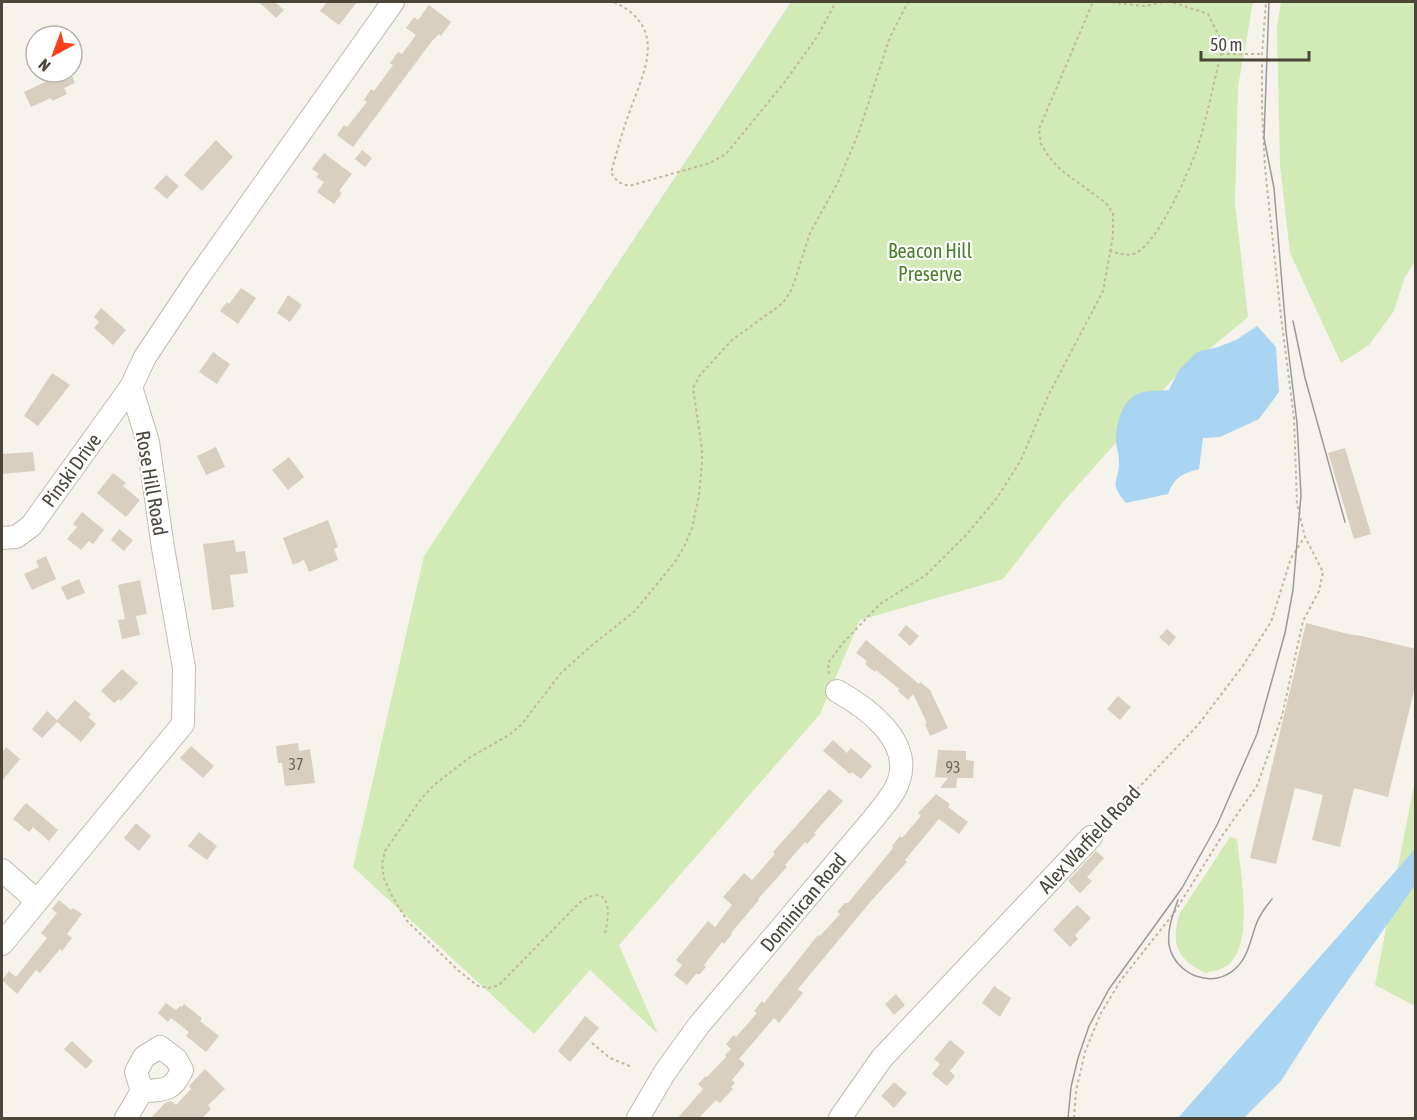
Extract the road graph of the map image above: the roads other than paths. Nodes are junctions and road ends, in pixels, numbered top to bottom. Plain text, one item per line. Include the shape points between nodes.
1 (393, 2) edge
2 (131, 387) junction
3 (2, 537) edge
4 (837, 691) road end
5 (1092, 837) road end
6 (2, 870) edge
7 (38, 901) junction
8 (2, 944) edge
9 (142, 1091) dead end
10 (126, 1119) edge
11 (638, 1119) edge
12 (840, 1119) edge

1 - 2 street via 197,279 145,357
2 - 3 street, Pinski Drive via 31,526 16,537
2 - 7 street, Rose Hill Road via 148,442 184,668 183,724
4 - 11 street, Dominican Road via 880,723 895,743 901,771 895,789 699,1025
5 - 12 street, Alex Warfield Road via 882,1058
6 - 7 street
7 - 8 street, Rose Hill Road
9 - 10 street

